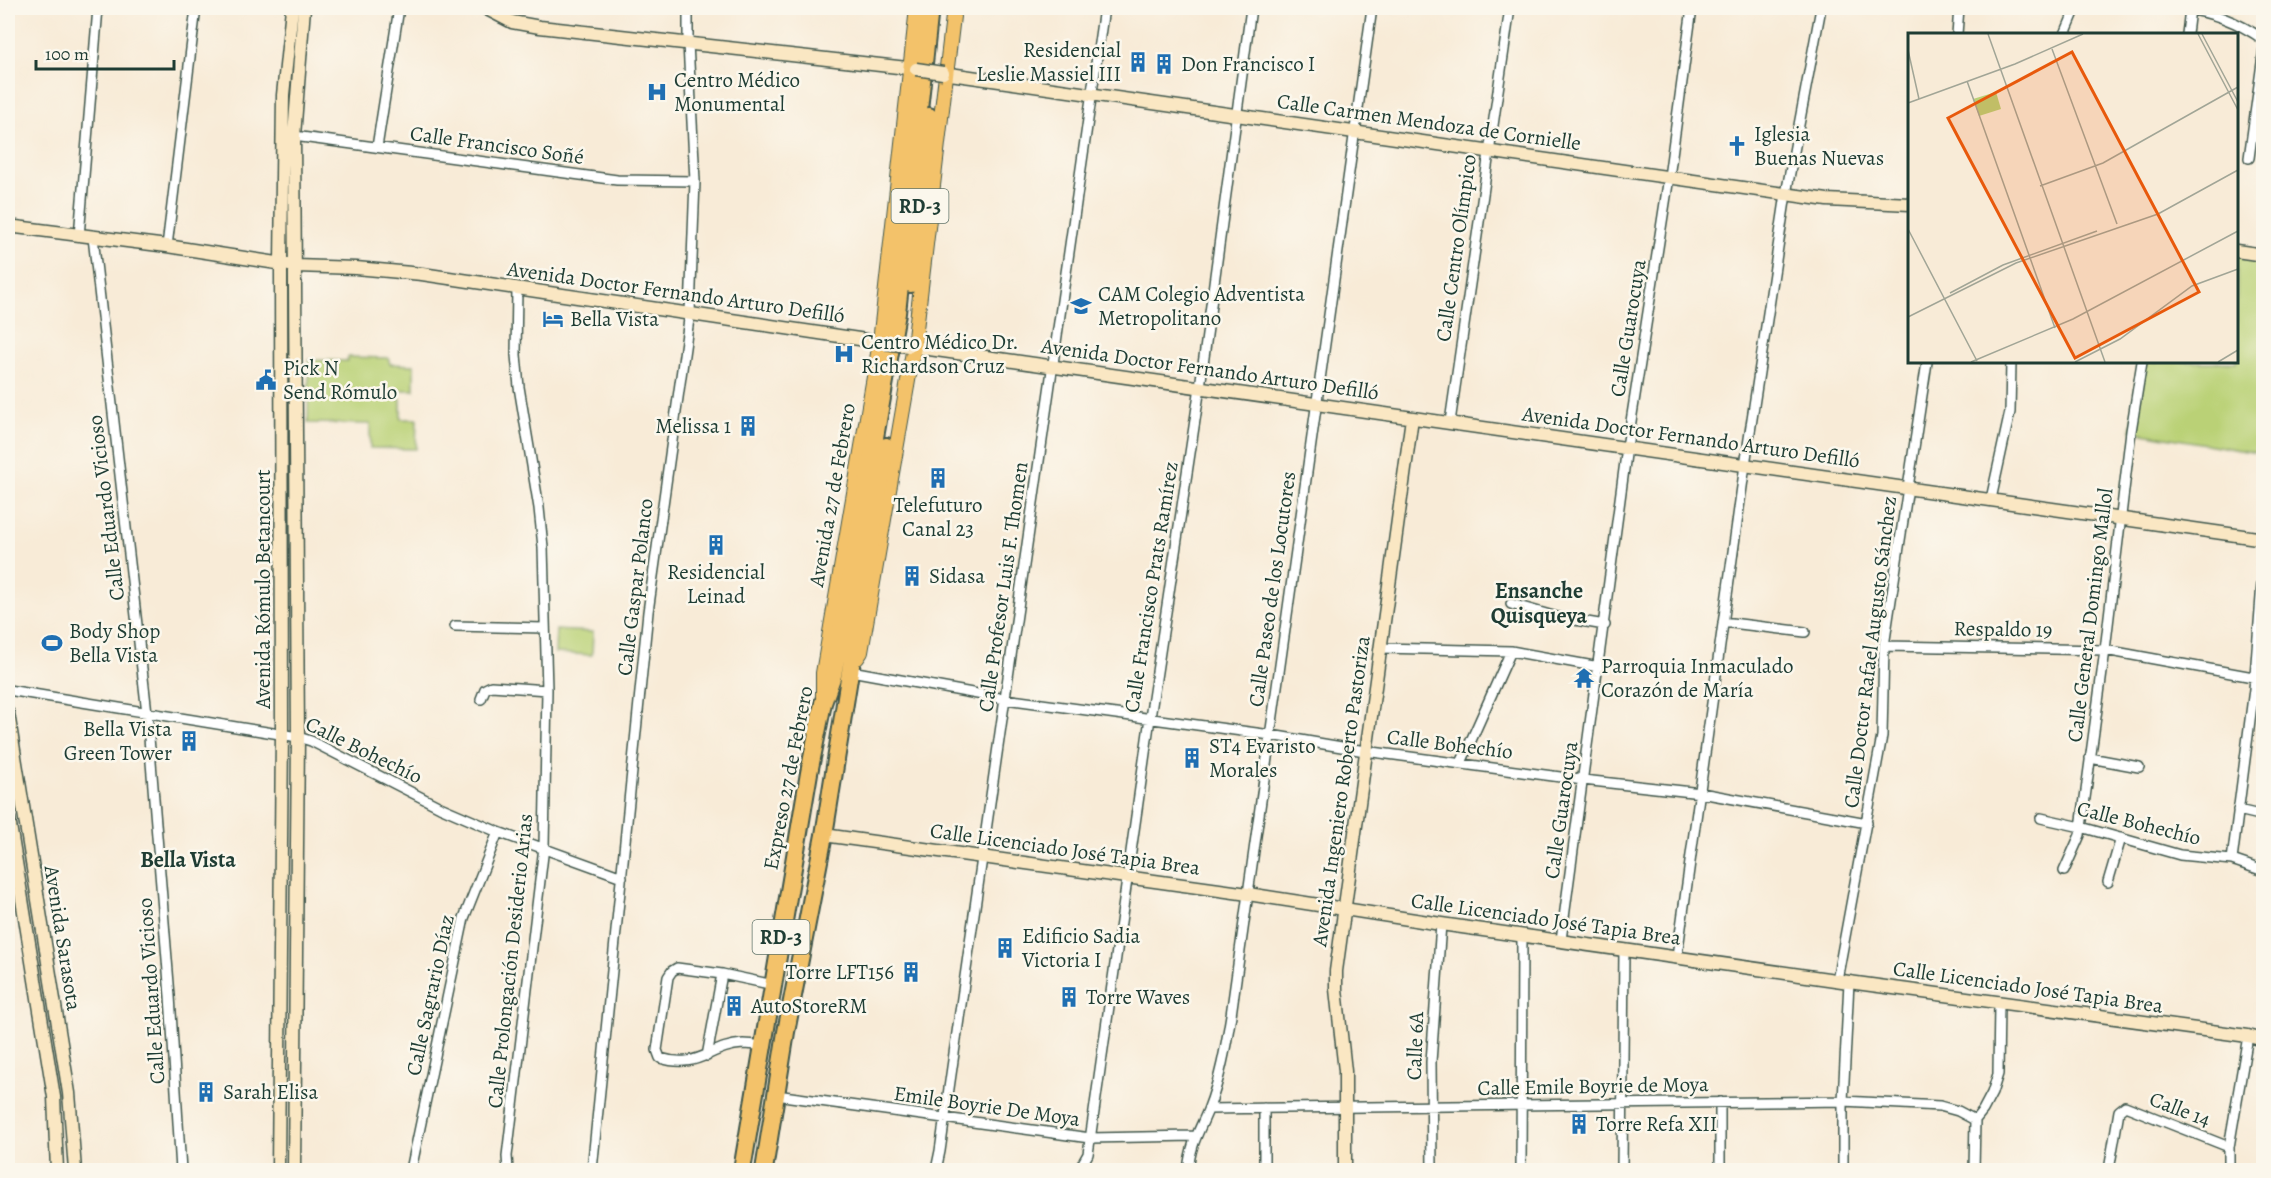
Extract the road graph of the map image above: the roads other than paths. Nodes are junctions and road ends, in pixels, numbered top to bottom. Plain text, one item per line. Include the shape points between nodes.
1 (98, 8) edge
2 (196, 8) edge
3 (291, 8) edge
4 (304, 8) edge
5 (399, 8) edge
6 (485, 8) edge
7 (688, 8) edge
8 (917, 8) edge
9 (930, 8) edge
10 (940, 8) edge
11 (954, 8) edge
12 (1104, 8) edge
13 (1251, 8) edge
14 (1372, 8) edge
15 (1510, 8) edge
16 (1692, 8) edge
17 (1821, 8) edge
18 (1959, 8) edge
19 (2076, 8) edge
20 (2180, 8) edge
21 (2231, 8) edge
22 (2190, 9) junction
23 (2229, 19) junction
24 (1957, 33) edge
25 (2065, 33) edge
26 (2187, 33) edge
27 (2264, 40) edge
28 (688, 43) junction
29 (2264, 48) edge
30 (914, 69) junction
31 (945, 73) junction
32 (1091, 93) junction
33 (1235, 113) junction
34 (1354, 132) junction
35 (294, 136) junction
36 (377, 147) junction
37 (1488, 150) junction
38 (2248, 158) dead end
39 (1670, 177) junction
40 (695, 181) junction
41 (1786, 194) junction
42 (1908, 204) edge
43 (8, 226) edge
44 (80, 236) junction
45 (93, 237) junction
46 (167, 246) junction
47 (2238, 251) edge
48 (2264, 255) edge
49 (282, 264) junction
50 (296, 266) junction
51 (517, 289) junction
52 (690, 312) junction
53 (883, 342) junction
54 (911, 346) junction
55 (1927, 363) edge
56 (2011, 363) edge
57 (2142, 363) edge
58 (1054, 366) junction
59 (1200, 387) junction
60 (888, 400) junction
61 (1316, 403) junction
62 (1412, 417) junction
63 (1450, 422) junction
64 (1627, 447) junction
65 (1744, 465) junction
66 (1908, 488) junction
67 (1991, 499) junction
68 (2121, 519) junction
69 (2264, 539) edge
70 (2264, 557) edge
71 (1511, 604) dead end
72 (1723, 622) junction
73 (1605, 625) junction
74 (455, 626) dead end
75 (544, 628) junction
76 (1805, 632) dead end
77 (1884, 646) junction
78 (1380, 648) junction
79 (2105, 650) junction
80 (1511, 651) junction
81 (1599, 667) junction
82 (852, 668) junction
83 (2259, 678) edge
84 (8, 690) edge
85 (547, 690) junction
86 (482, 699) dead end
87 (1005, 699) junction
88 (823, 703) junction
89 (8, 713) edge
90 (147, 713) junction
91 (1150, 718) junction
92 (282, 732) junction
93 (1271, 735) junction
94 (298, 737) junction
95 (1365, 751) junction
96 (2090, 758) junction
97 (1461, 763) junction
98 (2139, 767) dead end
99 (1583, 780) junction
100 (1701, 793) junction
101 (2238, 810) junction
102 (8, 813) edge
103 (2264, 816) edge
104 (2041, 818) dead end
105 (1867, 823) junction
106 (2081, 827) junction
107 (498, 832) junction
108 (824, 835) junction
109 (2121, 838) junction
110 (544, 847) junction
111 (981, 858) junction
112 (2232, 860) junction
113 (2064, 870) dead end
114 (2264, 871) edge
115 (12, 874) edge
116 (622, 877) junction
117 (1127, 878) junction
118 (2108, 882) dead end
119 (1248, 894) junction
120 (1344, 910) junction
121 (1441, 924) junction
122 (1522, 935) junction
123 (1561, 940) junction
124 (1624, 949) junction
125 (1677, 956) junction
126 (722, 974) junction
127 (1843, 981) junction
128 (774, 985) junction
129 (1999, 1003) junction
130 (2248, 1036) junction
131 (2264, 1040) edge
132 (762, 1046) junction
133 (707, 1056) junction
134 (776, 1095) junction
135 (1843, 1101) junction
136 (1720, 1102) junction
137 (1622, 1105) junction
138 (1345, 1106) junction
139 (1431, 1106) junction
140 (1521, 1106) junction
141 (1264, 1108) junction
142 (1209, 1109) junction
143 (945, 1118) junction
144 (1975, 1120) junction
145 (1194, 1136) junction
146 (1090, 1138) junction
147 (2229, 1147) junction
148 (57, 1170) edge
149 (75, 1170) edge
150 (182, 1170) edge
151 (278, 1170) edge
152 (294, 1170) edge
153 (411, 1170) edge
154 (508, 1170) edge
155 (592, 1170) edge
156 (742, 1170) edge
157 (765, 1170) edge
158 (936, 1170) edge
159 (1079, 1170) edge
160 (1188, 1170) edge
161 (1264, 1170) edge
162 (1345, 1170) edge
163 (1432, 1170) edge
164 (1521, 1170) edge
165 (1622, 1170) edge
166 (1720, 1170) edge
167 (1843, 1170) edge
168 (1974, 1170) edge
169 (2109, 1170) edge
170 (2229, 1170) edge

1 - 44 street
2 - 46 street
3 - 49 street, Avenida Rómulo Betancourt via 284,95
4 - 35 street, Avenida Rómulo Betancourt
5 - 36 street
6 - 28 street via 524,25
7 - 28 street, Calle Gaspar Polanco
8 - 30 main road, Avenida 27 de Febrero / RD-3
9 - 60 highway, RD-3
10 - 60 highway, RD-3 via 909,302
11 - 31 main road, RD-3
12 - 32 street, Calle Profesor Luis F. Thomen
13 - 33 street, Calle Francisco Prats Ramírez
14 - 34 street, Calle Paseo de los Locutores
15 - 37 street, Calle Centro Olímpico
16 - 39 street, Calle Guarocuya
17 - 41 street
18 - 24 street
19 - 25 street
20 - 22 street
21 - 23 street
22 - 23 street
22 - 26 street
23 - 27 street
28 - 30 street
28 - 40 street, Calle Gaspar Polanco
29 - 38 street
30 - 31 street, Calle Carmen Mendoza de Cornielle, bridge
30 - 53 main road, Avenida 27 de Febrero / RD-3
31 - 32 street, Calle Carmen Mendoza de Cornielle
31 - 54 main road, RD-3
32 - 33 street, Calle Carmen Mendoza de Cornielle
32 - 58 street, Calle Profesor Luis F. Thomen
33 - 34 street, Calle Carmen Mendoza de Cornielle
33 - 59 street, Calle Francisco Prats Ramírez
34 - 37 street, Calle Carmen Mendoza de Cornielle
34 - 61 street, Calle Paseo de los Locutores
35 - 36 street, Calle Francisco Soñé
35 - 50 street, Avenida Rómulo Betancourt
36 - 40 street, Calle Francisco Soñé via 617,180
37 - 39 street, Calle Carmen Mendoza de Cornielle
37 - 63 street, Calle Centro Olímpico
39 - 41 street, Calle Carmen Mendoza de Cornielle
39 - 64 street, Calle Guarocuya
40 - 52 street, Calle Gaspar Polanco
41 - 42 street, Calle Carmen Mendoza de Cornielle
41 - 65 street
43 - 44 street, Avenida Doctor Fernando Arturo Defilló
44 - 45 street, Avenida Doctor Fernando Arturo Defilló
45 - 46 street, Avenida Doctor Fernando Arturo Defilló
45 - 90 street, Calle Eduardo Vicioso
46 - 49 street, Avenida Doctor Fernando Arturo Defilló
47 - 48 street
49 - 50 street, Avenida Doctor Fernando Arturo Defilló
49 - 92 street, Avenida Rómulo Betancourt
50 - 51 street, Avenida Doctor Fernando Arturo Defilló via 422,274
50 - 94 street, Avenida Rómulo Betancourt
51 - 52 street, Avenida Doctor Fernando Arturo Defilló
51 - 75 street, Calle Prolongación Desiderio Arias via 516,355 539,508
52 - 53 street, Avenida Doctor Fernando Arturo Defilló
52 - 116 street, Calle Gaspar Polanco via 648,612
53 - 54 street, Avenida Doctor Fernando Arturo Defilló, bridge
53 - 88 main road, Avenida 27 de Febrero / RD-3 via 823,673
54 - 58 street, Avenida Doctor Fernando Arturo Defilló
54 - 82 main road, RD-3 via 861,652
55 - 66 street, Calle Doctor Rafael Augusto Sánchez
56 - 67 street via 2010,412
57 - 68 street, Calle General Domingo Mallol
58 - 59 street, Avenida Doctor Fernando Arturo Defilló
58 - 87 street, Calle Profesor Luis F. Thomen
59 - 61 street, Avenida Doctor Fernando Arturo Defilló
59 - 91 street, Calle Francisco Prats Ramírez
60 - 82 highway, Expreso 27 de Febrero / RD-3
60 - 88 highway, Expreso 27 de Febrero / RD-3 via 833,675
61 - 62 street, Avenida Doctor Fernando Arturo Defilló
61 - 93 street, Calle Paseo de los Locutores
62 - 63 street, Avenida Doctor Fernando Arturo Defilló
62 - 78 street, Avenida Ingeniero Roberto Pastoriza
63 - 64 street, Avenida Doctor Fernando Arturo Defilló
64 - 65 street, Avenida Doctor Fernando Arturo Defilló
64 - 73 street, Calle Guarocuya
65 - 66 street, Avenida Doctor Fernando Arturo Defilló
65 - 72 street
66 - 67 street, Avenida Doctor Fernando Arturo Defilló
66 - 77 street, Calle Doctor Rafael Augusto Sánchez
67 - 68 street, Avenida Doctor Fernando Arturo Defilló
68 - 69 street, Avenida Doctor Fernando Arturo Defilló
68 - 79 street, Calle General Domingo Mallol
70 - 83 street
71 - 73 street
72 - 76 street
72 - 100 street
73 - 81 street, Calle Guarocuya
74 - 75 street
75 - 85 street, Calle Prolongación Desiderio Arias
77 - 79 street, Respaldo 19
77 - 105 street, Calle Doctor Rafael Augusto Sánchez via 1882,736
78 - 80 street
78 - 95 street, Avenida Ingeniero Roberto Pastoriza
79 - 83 street, Respaldo 19
79 - 96 street, Calle General Domingo Mallol
80 - 81 street
80 - 97 street
81 - 99 street, Calle Guarocuya
82 - 87 street, Calle Bohechío
82 - 108 highway, Expreso 27 de Febrero / RD-3
83 - 101 street
84 - 90 street, Calle Bohechío
85 - 86 street via 491,686 485,688
85 - 110 street, Calle Prolongación Desiderio Arias
87 - 91 street, Calle Bohechío
87 - 111 street, Calle Profesor Luis F. Thomen
88 - 128 highway, Expreso 27 de Febrero / RD-3
89 - 149 street, Avenida Sarasota via 69,1093
90 - 92 street, Calle Bohechío
90 - 150 street, Calle Eduardo Vicioso
91 - 93 street, Calle Bohechío
91 - 117 street, Calle Francisco Prats Ramírez
92 - 94 street, Calle Bohechío
92 - 151 street, Avenida Rómulo Betancourt
93 - 95 street, Calle Bohechío
93 - 119 street, Calle Paseo de los Locutores
94 - 107 street, Calle Bohechío
94 - 152 street, Avenida Rómulo Betancourt
95 - 97 street, Calle Bohechío
95 - 120 street, Avenida Ingeniero Roberto Pastoriza
96 - 98 street
96 - 106 street, Calle General Domingo Mallol
97 - 99 street, Calle Bohechío
99 - 100 street, Calle Bohechío
99 - 123 street, Calle Guarocuya
100 - 105 street, Calle Bohechío
100 - 125 street
101 - 103 street
101 - 112 street
102 - 115 street, Avenida Sarasota
104 - 106 street, Calle Bohechío
105 - 127 street, Calle Doctor Rafael Augusto Sánchez via 1854,880
106 - 109 street, Calle Bohechío
106 - 113 street, Calle General Domingo Mallol
107 - 110 street, Calle Bohechío
107 - 153 street, Calle Sagrario Díaz via 464,918
108 - 111 street, Calle Licenciado José Tapia Brea
108 - 134 highway, Expreso 27 de Febrero / RD-3
109 - 112 street, Calle Bohechío via 2180,855
109 - 118 street
110 - 116 street, Calle Bohechío
110 - 154 street, Calle Prolongación Desiderio Arias
111 - 117 street, Calle Licenciado José Tapia Brea
111 - 143 street, Calle Profesor Luis F. Thomen
112 - 114 street, Calle Bohechío
115 - 148 street, Avenida Sarasota via 54,1097
116 - 155 street, Calle Gaspar Polanco
117 - 119 street, Calle Licenciado José Tapia Brea
117 - 146 street, Calle Francisco Prats Ramírez
119 - 120 street, Calle Licenciado José Tapia Brea
119 - 142 street, Calle Paseo de los Locutores via 1226,1046
120 - 121 street, Calle Licenciado José Tapia Brea
120 - 138 street, Avenida Ingeniero Roberto Pastoriza via 1336,989
121 - 122 street, Calle Licenciado José Tapia Brea
121 - 139 street, Calle 6A
122 - 123 street, Calle Licenciado José Tapia Brea
122 - 140 street
123 - 124 street, Calle Licenciado José Tapia Brea
124 - 125 street, Calle Licenciado José Tapia Brea
124 - 137 street
125 - 127 street, Calle Licenciado José Tapia Brea
126 - 128 street
126 - 133 street
126 - 133 street via 677,968 668,977 657,1050 660,1058 678,1062
127 - 129 street, Calle Licenciado José Tapia Brea
127 - 135 street, Calle Doctor Rafael Augusto Sánchez
128 - 132 highway, Expreso 27 de Febrero / RD-3
129 - 130 street, Calle Licenciado José Tapia Brea
129 - 144 street via 1998,1074 1992,1093
130 - 131 street, Calle Licenciado José Tapia Brea
130 - 147 street
132 - 133 street via 743,1044
132 - 156 highway, Expreso 27 de Febrero / RD-3
134 - 143 street, Emile Boyrie De Moya
134 - 157 highway, Expreso 27 de Febrero / RD-3
135 - 136 street, Calle Emile Boyrie de Moya
135 - 144 street, Calle Emile Boyrie de Moya via 1943,1107
135 - 167 street, Calle Doctor Rafael Augusto Sánchez
136 - 137 street, Calle Emile Boyrie de Moya
136 - 166 street
137 - 140 street, Calle Emile Boyrie de Moya
137 - 165 street
138 - 139 street, Calle Emile Boyrie de Moya
138 - 141 street, Calle Emile Boyrie de Moya
138 - 162 street, Avenida Ingeniero Roberto Pastoriza
139 - 140 street, Calle Emile Boyrie de Moya
139 - 163 street, Calle 6A
140 - 164 street
141 - 142 street, Calle Emile Boyrie de Moya
141 - 161 street
142 - 145 street, Calle Paseo de los Locutores
143 - 146 street, Emile Boyrie De Moya
143 - 158 street, Calle Profesor Luis F. Thomen
144 - 168 street
145 - 146 street, Emile Boyrie De Moya
145 - 160 street, Calle Paseo de los Locutores
146 - 159 street, Calle Francisco Prats Ramírez via 1088,1154
147 - 169 street, Calle 14 via 2125,1106 2119,1110
147 - 170 street

